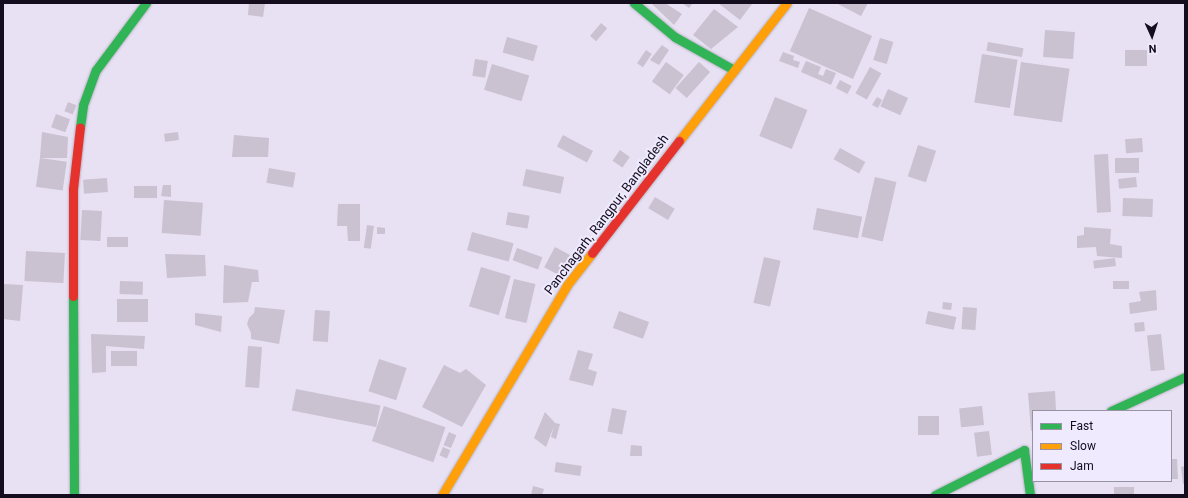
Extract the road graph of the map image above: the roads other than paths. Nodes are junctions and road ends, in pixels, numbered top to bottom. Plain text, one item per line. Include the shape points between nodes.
1 (146, 3) edge
2 (634, 3) edge
3 (787, 3) edge
4 (734, 70) junction
5 (1185, 377) edge
6 (1113, 410) edge
7 (74, 495) edge
8 (442, 495) edge
9 (935, 495) edge
10 (1030, 495) edge

1 - 7 street via 96,70 83,105 73,189
2 - 4 street via 675,37
3 - 4 street, Panchagarh, Rangpur, Bangladesh
4 - 8 street, Panchagarh, Rangpur, Bangladesh via 567,285
5 - 6 street
9 - 10 street via 1024,450

